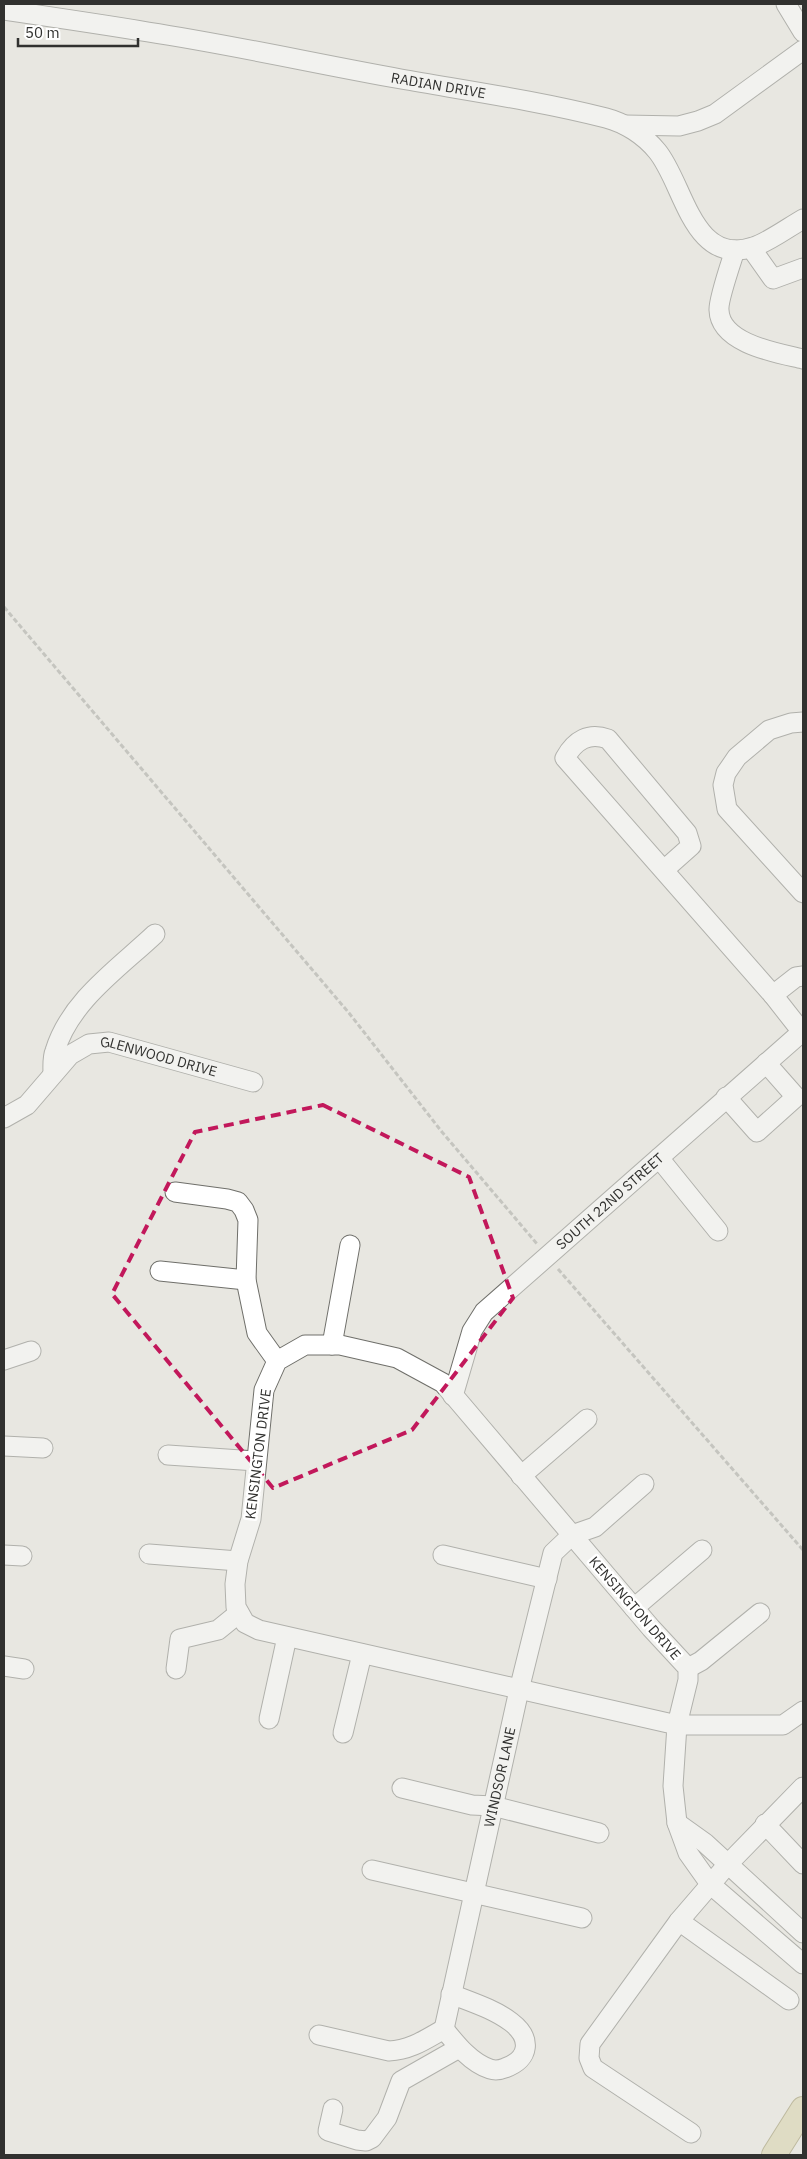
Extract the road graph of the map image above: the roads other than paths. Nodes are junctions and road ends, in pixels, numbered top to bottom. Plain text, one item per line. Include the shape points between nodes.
1 (786, 4) edge
2 (4, 10) edge
3 (803, 32) edge
4 (803, 50) edge
5 (625, 125) junction
6 (803, 219) edge
7 (743, 249) junction
8 (803, 268) edge
9 (803, 359) edge
10 (803, 722) edge
11 (664, 870) junction
12 (803, 893) edge
13 (155, 934) dead end
14 (803, 976) edge
15 (773, 995) junction
16 (803, 1032) edge
17 (766, 1063) junction
18 (53, 1074) junction
19 (253, 1082) dead end
20 (726, 1097) junction
21 (4, 1118) edge
22 (659, 1158) junction
23 (175, 1192) dead end
24 (718, 1231) dead end
25 (350, 1245) dead end
26 (160, 1271) dead end
27 (246, 1280) junction
28 (332, 1345) junction
29 (31, 1351) dead end
30 (4, 1360) edge
31 (277, 1361) junction
32 (453, 1396) junction
33 (587, 1419) dead end
34 (4, 1446) edge
35 (43, 1448) dead end
36 (168, 1455) dead end
37 (256, 1461) junction
38 (522, 1476) junction
39 (644, 1484) dead end
40 (572, 1535) junction
41 (702, 1550) dead end
42 (149, 1554) dead end
43 (442, 1555) dead end
44 (238, 1562) junction
45 (547, 1579) junction
46 (634, 1608) junction
47 (239, 1613) junction
48 (760, 1613) dead end
49 (287, 1637) junction
50 (362, 1654) junction
51 (4, 1666) edge
52 (176, 1668) dead end
53 (688, 1668) junction
54 (24, 1669) dead end
55 (519, 1690) junction
56 (803, 1711) edge
57 (269, 1719) dead end
58 (676, 1725) junction
59 (343, 1734) dead end
60 (803, 1787) edge
61 (402, 1788) dead end
62 (493, 1806) junction
63 (677, 1823) junction
64 (765, 1824) junction
65 (600, 1833) dead end
66 (728, 1864) junction
67 (803, 1864) edge
68 (372, 1870) dead end
69 (710, 1884) junction
70 (474, 1894) junction
71 (582, 1918) dead end
72 (679, 1921) junction
73 (803, 1933) edge
74 (803, 1964) edge
75 (451, 1994) junction
76 (789, 2000) dead end
77 (444, 2029) junction
78 (319, 2035) dead end
79 (459, 2048) junction
80 (333, 2109) dead end
81 (803, 2110) edge
82 (691, 2133) dead end
83 (774, 2155) edge

1 - 3 street
2 - 5 street, RADIAN DRIVE via 149,32 482,92 594,115
4 - 5 street via 715,114 679,126
5 - 7 street, RADIAN DRIVE via 658,152 691,218 705,236 717,246
6 - 7 street
7 - 8 street via 773,279
7 - 9 street via 719,310 724,325 738,339
10 - 12 street via 769,730 737,757 726,773 723,785 727,810
11 - 11 street via 565,758 569,750 587,737 597,735 608,739 687,833 691,846
11 - 15 street
13 - 18 street via 79,1005 54,1053
14 - 15 street via 796,977
15 - 16 street
16 - 17 street, SOUTH 22ND STREET
17 - 20 street, SOUTH 22ND STREET
17 - 20 street via 796,1097 757,1132
18 - 19 street, GLENWOOD DRIVE via 70,1055 89,1044 109,1042
18 - 21 street, GLENWOOD DRIVE via 26,1105
20 - 22 street, SOUTH 22ND STREET
22 - 24 street
22 - 32 street, SOUTH 22ND STREET via 484,1312 472,1331
23 - 27 street via 238,1202 248,1220
25 - 28 street
26 - 27 street
27 - 31 street via 257,1333
28 - 31 street, KENSINGTON DRIVE via 305,1345
28 - 32 street, KENSINGTON DRIVE via 397,1358 443,1384
29 - 30 street
31 - 37 street, KENSINGTON DRIVE via 264,1390
32 - 38 street, KENSINGTON DRIVE
33 - 38 street
34 - 35 street
36 - 37 street
37 - 44 street, KENSINGTON DRIVE via 251,1519
38 - 40 street, KENSINGTON DRIVE
39 - 40 street via 595,1527
40 - 45 street, WINDSOR LANE via 554,1553
40 - 46 street, KENSINGTON DRIVE
41 - 46 street
42 - 44 street
43 - 45 street
44 - 47 street, KENSINGTON DRIVE via 236,1607
45 - 55 street, WINDSOR LANE
46 - 53 street, KENSINGTON DRIVE
47 - 49 street via 245,1623 259,1630
47 - 52 street via 218,1630 180,1639
48 - 53 street
49 - 50 street
49 - 57 street
50 - 55 street
50 - 59 street
51 - 54 street
53 - 58 street, KENSINGTON DRIVE
55 - 58 street
55 - 62 street, WINDSOR LANE
56 - 58 street via 783,1725
58 - 63 street, KENSINGTON DRIVE via 673,1786
60 - 64 street
61 - 62 street via 472,1805
62 - 65 street
62 - 70 street, WINDSOR LANE
63 - 66 street
63 - 69 street, KENSINGTON DRIVE via 688,1853
64 - 66 street
64 - 67 street
66 - 69 street
66 - 73 street
68 - 70 street
69 - 72 street
69 - 74 street, KENSINGTON DRIVE
70 - 71 street
70 - 75 street, WINDSOR LANE
72 - 76 street
72 - 82 street via 590,2044 589,2058 593,2068
75 - 77 street, WINDSOR LANE
75 - 79 street via 506,2018 522,2034 525,2043 524,2053 517,2063 498,2071
77 - 78 street via 410,2048 389,2051
77 - 79 street
79 - 80 street via 401,2081 386,2118 372,2138 366,2141 328,2131
81 - 83 main road

